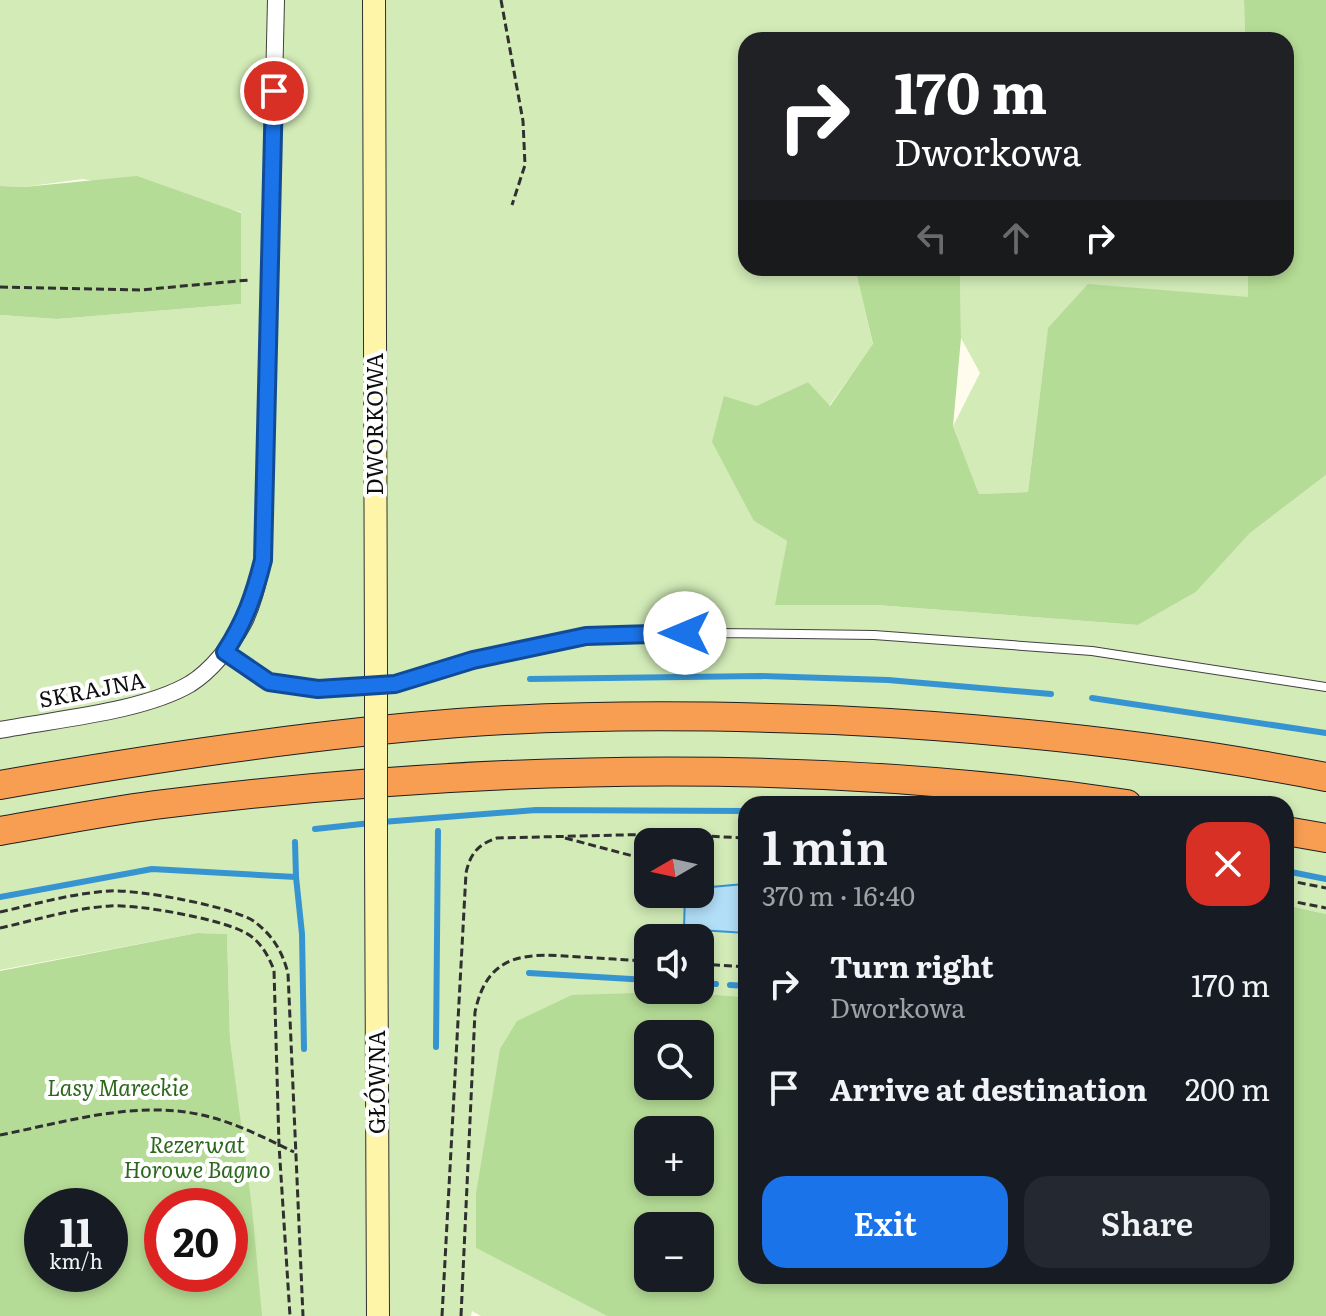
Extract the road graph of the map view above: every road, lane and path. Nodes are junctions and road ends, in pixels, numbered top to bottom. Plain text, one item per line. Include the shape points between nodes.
1 (276, 0) edge
2 (374, 0) edge
3 (501, 0) edge
4 (512, 205) dead end
5 (249, 280) dead end
6 (0, 287) edge
7 (225, 652) junction
8 (1326, 687) edge
9 (0, 730) edge
10 (1326, 777) edge
11 (0, 785) edge
12 (1061, 796) edge
13 (0, 831) edge
14 (1294, 832) edge
15 (561, 837) junction
16 (738, 838) edge
17 (1326, 838) edge
18 (376, 848) joint
19 (634, 856) edge
20 (1294, 882) edge
21 (1326, 888) edge
22 (1294, 902) edge
23 (1326, 908) edge
24 (0, 912) edge
25 (0, 928) edge
26 (634, 960) edge
27 (714, 965) edge
28 (738, 966) edge
29 (0, 1135) edge
30 (279, 1145) junction
31 (294, 1152) junction
32 (290, 1316) edge
33 (303, 1316) edge
34 (378, 1316) edge
35 (442, 1316) edge
36 (461, 1316) edge

1 - 7 street via 263,560 243,623
2 - 18 street, DWORKOWA, bridge
3 - 4 path via 523,121 525,165
5 - 6 path via 140,290
7 - 8 lane via 269,682 318,689 395,684 473,660 586,636 874,635 1092,651
7 - 9 street, SKRAJNA via 192,682 154,701
10 - 11 highway via 1004,730 771,718 552,718 247,745
12 - 13 highway via 768,773 565,774 369,784 154,805
14 - 17 highway
15 - 16 path
15 - 19 path
15 - 35 path via 497,838 478,847 468,863
18 - 34 street, GŁÓWNA
20 - 21 path
22 - 23 path
24 - 31 path via 111,891 232,912 256,923 283,954 288,973
25 - 30 path via 119,906 245,932 267,952 274,970
26 - 36 path via 523,955 497,968 484,984 475,1012
27 - 28 path
29 - 30 path via 105,1113 156,1109 203,1115
30 - 31 path
30 - 32 path
31 - 33 path

